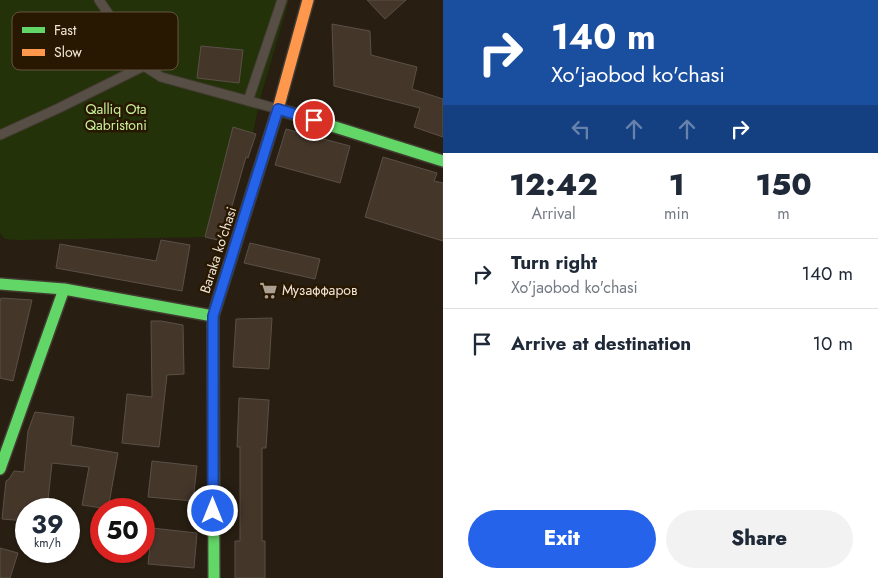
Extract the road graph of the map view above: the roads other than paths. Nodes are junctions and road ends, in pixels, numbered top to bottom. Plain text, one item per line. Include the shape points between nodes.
1 (98, 0) edge
2 (282, 0) edge
3 (308, 0) edge
4 (106, 12) edge
5 (136, 70) edge
6 (150, 70) edge
7 (248, 101) junction
8 (278, 109) junction
9 (0, 135) edge
10 (443, 160) edge
11 (0, 284) edge
12 (64, 289) junction
13 (213, 316) junction
14 (0, 469) edge
15 (214, 578) edge

1 - 4 lane
2 - 7 lane
3 - 8 main road, Baraka ko'chasi
5 - 9 lane
6 - 7 lane via 161,77
7 - 8 lane
8 - 10 main road
8 - 13 main road, Baraka ko'chasi
11 - 12 main road
12 - 13 main road
12 - 14 main road
13 - 15 main road, Baraka ko'chasi

